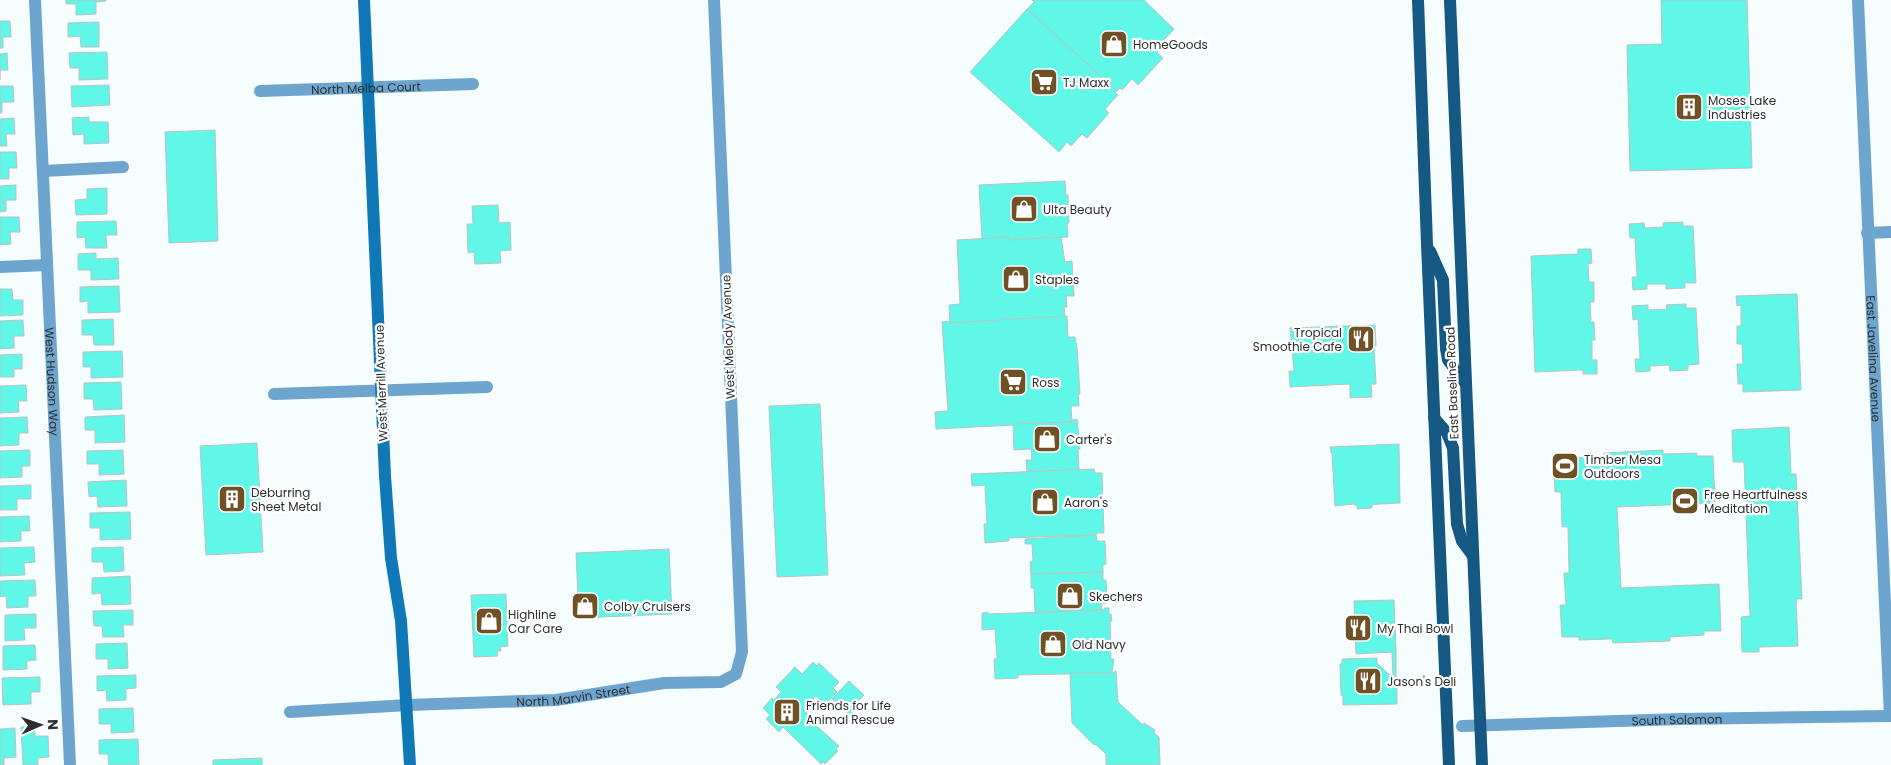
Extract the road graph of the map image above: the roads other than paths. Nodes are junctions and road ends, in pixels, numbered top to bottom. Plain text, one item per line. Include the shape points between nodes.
1 (36, 0) edge
2 (364, 0) edge
3 (714, 0) edge
4 (1418, 0) edge
5 (1450, 0) edge
6 (1858, 0) edge
7 (473, 84) dead end
8 (368, 88) junction
9 (260, 91) dead end
10 (123, 167) dead end
11 (43, 170) junction
12 (1891, 232) edge
13 (1867, 233) junction
14 (1426, 244) junction
15 (47, 265) junction
16 (0, 267) edge
17 (1466, 384) junction
18 (487, 387) dead end
19 (381, 391) junction
20 (274, 394) dead end
21 (1434, 418) junction
22 (1473, 556) junction
23 (736, 674) joint
24 (408, 706) junction
25 (290, 712) dead end
26 (1891, 716) edge
27 (1462, 726) dead end
28 (1480, 726) junction
29 (70, 765) edge
30 (410, 765) edge
31 (1450, 765) edge
32 (1482, 765) edge

1 - 11 street, West Hudson Way
2 - 8 street, West Merrill Avenue
3 - 23 street, West Melody Avenue via 742,652
4 - 14 main road, East Baseline Road
5 - 17 main road, East Baseline Road
6 - 13 street, East Javelina Avenue
7 - 8 street, North Melba Court
8 - 9 street, North Melba Court
8 - 19 street, West Merrill Avenue
10 - 11 street
11 - 15 street, West Hudson Way
12 - 13 street
13 - 26 street, East Javelina Avenue
14 - 17 main road via 1443,280 1448,360
14 - 21 main road, East Baseline Road
15 - 16 street
15 - 29 street, West Hudson Way
17 - 22 main road, East Baseline Road
18 - 19 street
19 - 20 street
19 - 24 street, West Merrill Avenue via 391,558 401,621
21 - 22 main road via 1447,433 1453,448 1457,524 1462,541
21 - 31 main road, East Baseline Road
22 - 28 main road, East Baseline Road
23 - 24 street, North Marvin Street via 721,682 664,683 556,700
24 - 25 street, North Marvin Street
24 - 30 street, West Merrill Avenue
26 - 28 street, South Solomon
27 - 28 street, South Solomon
28 - 32 main road, East Baseline Road

